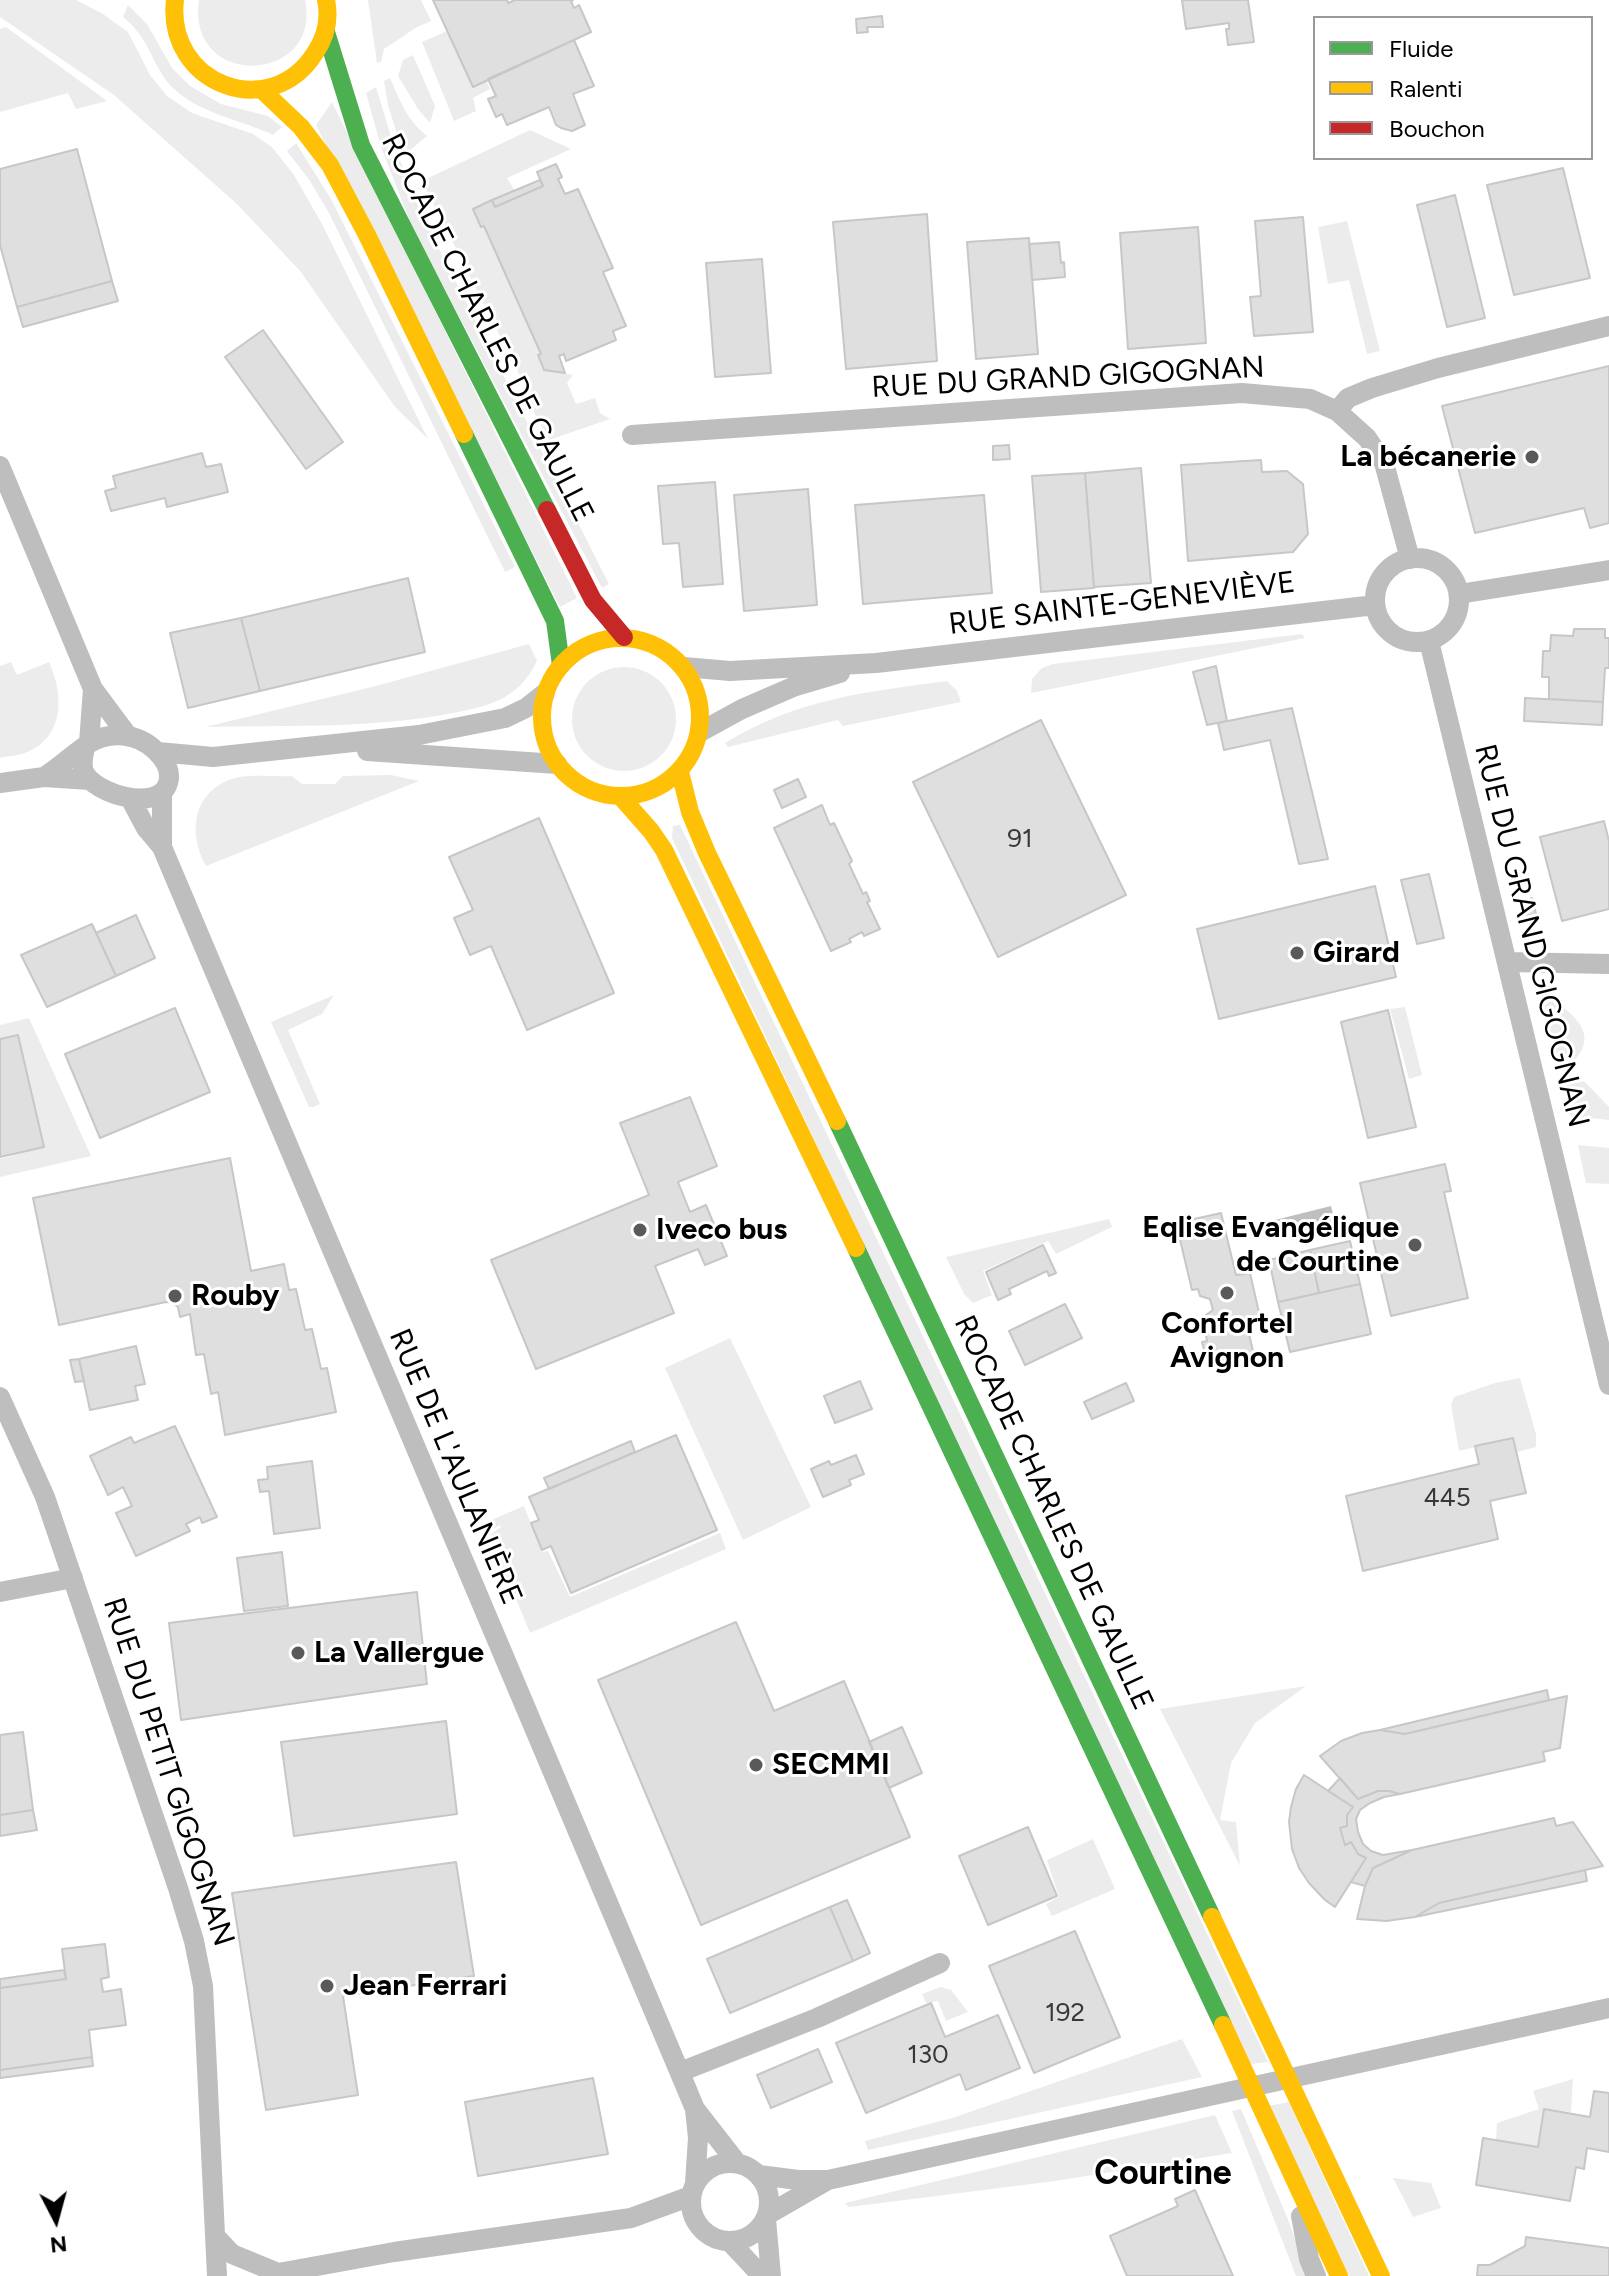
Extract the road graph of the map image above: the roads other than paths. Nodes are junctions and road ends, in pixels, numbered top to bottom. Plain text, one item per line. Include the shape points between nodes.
1 (326, 0) edge
2 (167, 3) edge
3 (326, 32) junction
4 (262, 90) junction
5 (1609, 326) edge
6 (1337, 411) junction
7 (632, 435) dead end
8 (0, 466) edge
9 (1410, 559) junction
10 (1609, 570) edge
11 (1459, 594) junction
12 (1375, 605) junction
13 (624, 637) junction
14 (1429, 641) junction
15 (876, 663) junction
16 (561, 665) junction
17 (684, 667) junction
18 (93, 689) junction
19 (545, 693) junction
20 (700, 732) junction
21 (128, 736) junction
22 (87, 746) junction
23 (319, 747) junction
24 (158, 752) junction
25 (213, 757) junction
26 (557, 764) junction
27 (680, 772) junction
28 (44, 777) junction
29 (90, 780) junction
30 (0, 783) edge
31 (165, 788) junction
32 (621, 797) junction
33 (130, 798) junction
34 (162, 847) junction
35 (1507, 962) junction
36 (1609, 964) edge
37 (1609, 1385) edge
38 (0, 1397) edge
39 (73, 1578) junction
40 (0, 1592) edge
41 (940, 1963) dead end
42 (1609, 2008) edge
43 (680, 2072) junction
44 (695, 2109) junction
45 (737, 2163) junction
46 (1291, 2169) junction
47 (759, 2175) junction
48 (828, 2180) junction
49 (693, 2190) junction
50 (766, 2217) junction
51 (215, 2236) junction
52 (729, 2241) junction
53 (276, 2274) edge
54 (217, 2276) edge
55 (762, 2276) edge
56 (771, 2276) edge
57 (1316, 2276) edge
58 (1339, 2276) edge
59 (1381, 2276) edge

1 - 3 main road
2 - 4 main road via 181,48 195,68 237,90
3 - 4 main road via 303,71
3 - 13 main road, ROCADE CHARLES DE GAULLE via 361,145 387,199 593,600
4 - 16 main road via 301,127 330,165 367,235 555,621
5 - 6 street via 1385,384 1348,398
6 - 7 street, RUE DU GRAND GIGOGNAN via 1310,399 1242,393
6 - 9 street, RUE DU GRAND GIGOGNAN via 1367,438 1384,463
8 - 18 street
9 - 11 street via 1442,566 1454,578
9 - 12 street via 1383,575
10 - 11 street
11 - 14 street via 1458,614 1447,631
12 - 14 street via 1381,623 1394,636
12 - 15 street, RUE SAINTE-GENEVIÈVE
13 - 16 main road via 600,639
13 - 17 main road via 647,641
14 - 35 street, RUE DU GRAND GIGOGNAN
15 - 17 street via 730,671
15 - 20 street via 793,687
16 - 19 main road
17 - 20 main road via 696,687
18 - 21 street
18 - 22 street
19 - 23 street via 505,718
19 - 26 main road via 545,742
20 - 27 main road
21 - 22 street
21 - 24 street
22 - 28 street
22 - 29 street via 82,767
23 - 25 street
23 - 26 street
24 - 25 street
24 - 31 street via 167,764
25 - 31 street
26 - 32 main road via 574,781
27 - 32 main road via 642,794
27 - 59 main road, ROCADE CHARLES DE GAULLE via 707,853
28 - 29 street
28 - 30 street
29 - 33 street
31 - 33 street via 149,797
31 - 34 street, RUE DE L'AULANIÈRE
32 - 46 main road via 664,850 691,904
33 - 34 street, RUE DE L'AULANIÈRE
34 - 43 street, RUE DE L'AULANIÈRE
35 - 36 street
35 - 37 street, RUE DU GRAND GIGOGNAN
38 - 39 street, RUE DU PETIT GIGOGNAN via 45,1497
39 - 40 street
39 - 51 street, RUE DU PETIT GIGOGNAN via 194,1941 203,1986
41 - 43 street
42 - 48 street
43 - 44 street, RUE DE L'AULANIÈRE
44 - 45 street, RUE DE L'AULANIÈRE
44 - 49 street, RUE DE L'AULANIÈRE
45 - 47 street
45 - 49 street via 713,2166
46 - 57 street
46 - 58 main road
47 - 48 street
47 - 50 street via 769,2201
48 - 50 street
49 - 52 street via 696,2222 716,2239
49 - 53 street via 631,2218
50 - 52 street via 751,2235
50 - 56 street
51 - 53 street via 232,2254
51 - 54 street, RUE DU PETIT GIGOGNAN
52 - 55 street

